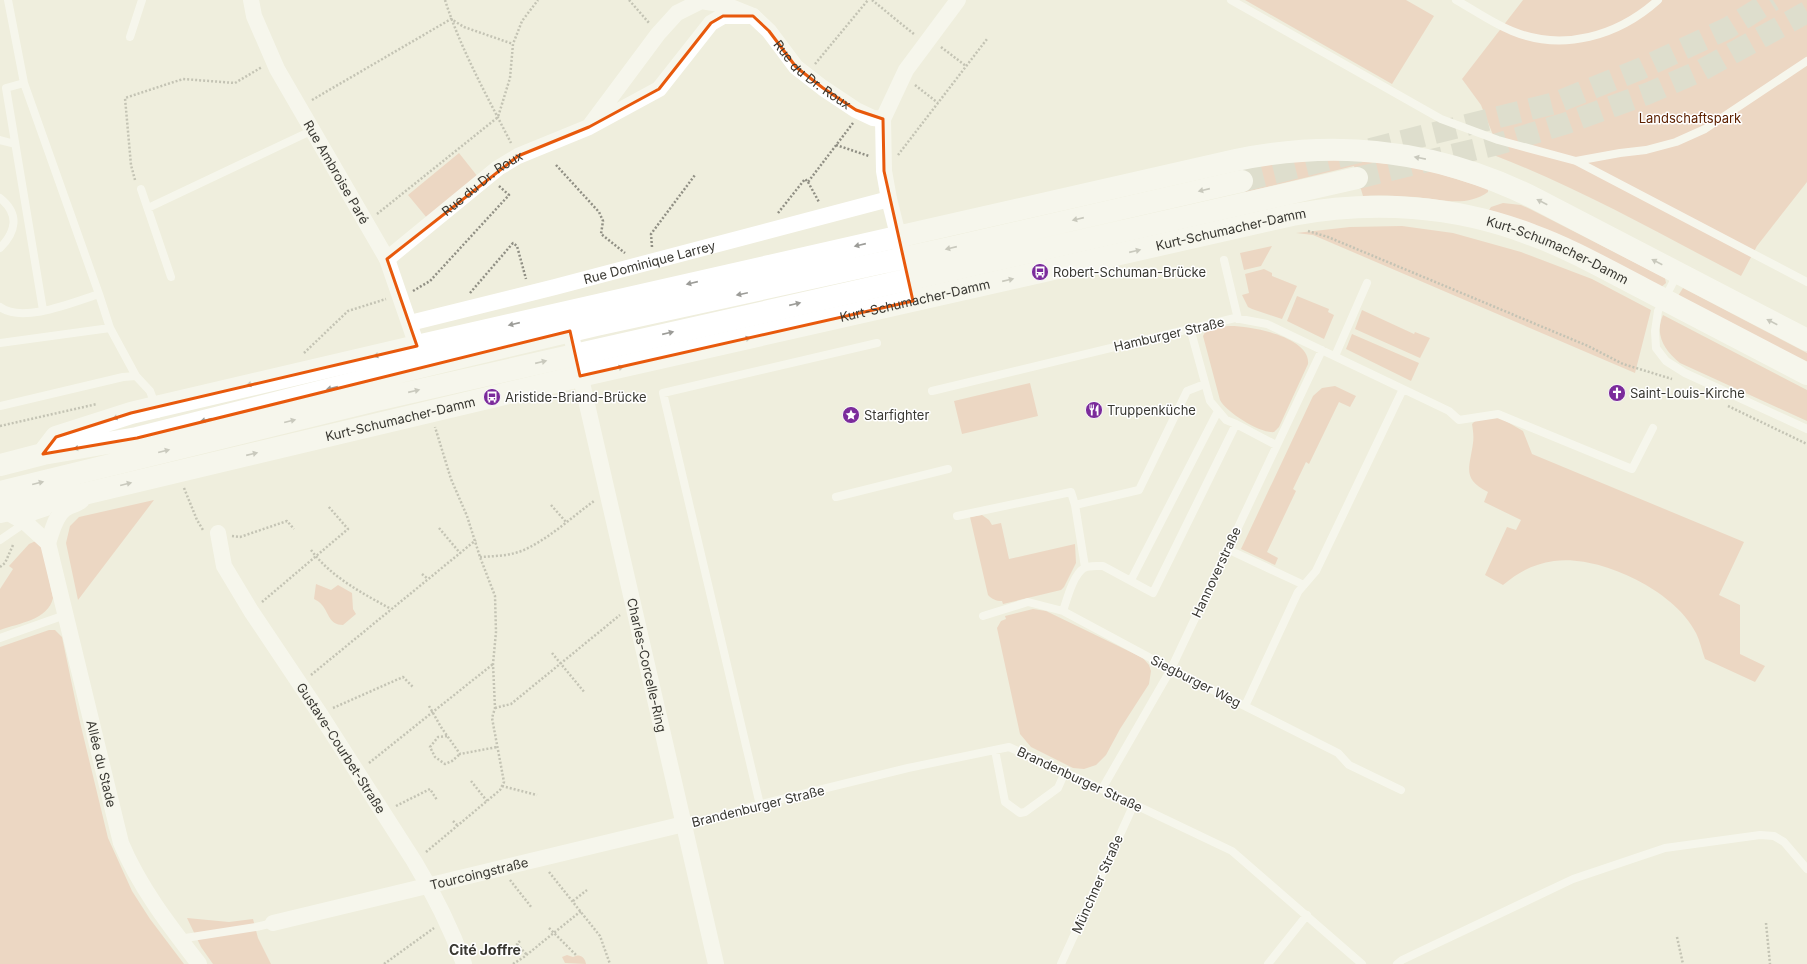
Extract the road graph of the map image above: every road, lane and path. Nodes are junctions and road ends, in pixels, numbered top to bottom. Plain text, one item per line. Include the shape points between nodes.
1 (8, 0) edge
2 (142, 0) edge
3 (251, 0) edge
4 (445, 0) edge
5 (538, 0) edge
6 (629, 0) edge
7 (868, 0) edge
8 (872, 0) edge
9 (958, 0) edge
10 (1231, 0) edge
11 (1456, 0) edge
12 (1658, 0) edge
13 (753, 16) junction
14 (451, 19) junction
15 (658, 34) junction
16 (916, 36) dead end
17 (130, 37) dead end
18 (987, 39) dead end
19 (513, 44) junction
20 (939, 44) dead end
21 (1807, 61) edge
22 (966, 66) junction
23 (262, 67) dead end
24 (806, 75) junction
25 (911, 82) dead end
26 (24, 83) junction
27 (310, 101) dead end
28 (938, 103) junction
29 (498, 117) junction
30 (883, 119) junction
31 (856, 120) dead end
32 (588, 127) junction
33 (313, 130) junction
34 (0, 140) edge
35 (15, 144) junction
36 (836, 145) junction
37 (518, 156) junction
38 (869, 156) dead end
39 (898, 156) dead end
40 (1576, 161) junction
41 (556, 165) dead end
42 (695, 175) dead end
43 (1357, 178) tunnel mouth
44 (1242, 181) tunnel mouth
45 (808, 182) junction
46 (496, 183) dead end
47 (141, 189) joint
48 (0, 198) edge
49 (889, 199) junction
50 (822, 207) dead end
51 (148, 208) junction
52 (777, 214) dead end
53 (375, 216) dead end
54 (1302, 229) dead end
55 (900, 243) junction
56 (0, 248) edge
57 (652, 252) dead end
58 (626, 258) dead end
59 (387, 259) junction
60 (1224, 260) dead end
61 (1678, 273) junction
62 (171, 277) dead end
63 (1807, 282) edge
64 (1367, 283) dead end
65 (528, 285) dead end
66 (410, 292) dead end
67 (99, 294) junction
68 (912, 295) junction
69 (467, 296) dead end
70 (388, 298) dead end
71 (1664, 299) junction
72 (0, 307) edge
73 (43, 310) junction
74 (567, 318) junction
75 (1238, 319) junction
76 (410, 322) junction
77 (110, 328) junction
78 (1190, 328) junction
79 (1807, 340) edge
80 (0, 343) edge
81 (877, 343) dead end
82 (417, 346) junction
83 (1322, 350) junction
84 (304, 354) dead end
85 (1335, 356) junction
86 (579, 371) junction
87 (1807, 374) edge
88 (136, 376) junction
89 (1673, 379) dead end
90 (1205, 384) junction
91 (1403, 389) junction
92 (932, 391) dead end
93 (104, 402) dead end
94 (1723, 404) dead end
95 (0, 406) edge
96 (156, 407) junction
97 (1218, 410) junction
98 (1236, 424) junction
99 (0, 426) edge
100 (435, 427) dead end
101 (1653, 428) dead end
102 (1807, 429) edge
103 (1807, 444) edge
104 (1276, 445) junction
105 (43, 454) junction
106 (0, 465) edge
107 (948, 469) dead end
108 (183, 485) dead end
109 (607, 491) junction
110 (88, 493) junction
111 (836, 497) dead end
112 (2, 505) edge
113 (1075, 505) junction
114 (328, 506) dead end
115 (551, 506) dead end
116 (65, 508) junction
117 (957, 516) dead end
118 (26, 522) junction
119 (566, 522) junction
120 (439, 528) dead end
121 (294, 529) dead end
122 (211, 533) junction
123 (0, 540) edge
124 (476, 540) junction
125 (48, 543) junction
126 (13, 544) dead end
127 (1227, 549) junction
128 (311, 550) dead end
129 (460, 553) junction
130 (316, 557) junction
131 (480, 557) junction
132 (0, 567) edge
133 (1085, 567) junction
134 (422, 574) dead end
135 (428, 580) junction
136 (1131, 580) junction
137 (1304, 585) junction
138 (633, 604) junction
139 (391, 610) junction
140 (251, 611) junction
141 (1063, 611) junction
142 (66, 615) junction
143 (983, 616) dead end
144 (0, 638) edge
145 (552, 653) dead end
146 (492, 664) junction
147 (560, 664) junction
148 (1171, 669) junction
149 (300, 684) junction
150 (413, 687) dead end
151 (585, 693) dead end
152 (429, 706) dead end
153 (1245, 706) junction
154 (495, 708) junction
155 (433, 711) junction
156 (320, 714) junction
157 (448, 736) junction
158 (498, 747) junction
159 (994, 750) junction
160 (460, 754) junction
161 (1065, 772) junction
162 (358, 773) junction
163 (471, 781) dead end
164 (502, 786) junction
165 (1102, 789) junction
166 (1401, 790) dead end
167 (537, 795) dead end
168 (436, 800) dead end
169 (487, 801) junction
170 (1134, 804) junction
171 (760, 805) junction
172 (384, 813) junction
173 (453, 821) dead end
174 (684, 824) junction
175 (457, 825) junction
176 (414, 861) junction
177 (1807, 869) edge
178 (548, 870) dead end
179 (509, 879) dead end
180 (429, 885) junction
181 (587, 890) dead end
182 (574, 902) junction
183 (532, 908) dead end
184 (581, 911) junction
185 (1306, 915) junction
186 (274, 923) joint
187 (1766, 923) dead end
188 (436, 927) dead end
189 (549, 928) dead end
190 (553, 934) junction
191 (1677, 937) dead end
192 (179, 939) junction
193 (520, 942) dead end
194 (527, 955) junction
195 (576, 955) dead end
196 (199, 964) edge
197 (384, 964) edge
198 (464, 964) edge
199 (513, 964) edge
200 (610, 964) edge
201 (716, 964) edge
202 (1061, 964) edge
203 (1268, 964) edge
204 (1362, 964) edge
205 (1397, 964) edge
206 (1684, 964) edge
207 (1770, 964) edge

1 - 26 lane
2 - 17 lane
3 - 33 street, Rue Ambroise Paré via 254,16 276,69
4 - 14 path
5 - 19 path via 522,21
6 - 15 path
7 - 24 path
8 - 16 path
9 - 30 street via 906,70
10 - 40 lane via 1440,119 1498,140
11 - 12 lane via 1528,37 1565,40 1597,36 1615,29 1633,20
13 - 15 street, Rue du Dr. Roux via 726,5 702,1 677,13
13 - 24 street, Rue du Dr. Roux via 769,31 796,67
13 - 32 street, Rue du Dr. Roux via 723,16 711,23 658,89
14 - 19 path via 464,27
14 - 27 path
14 - 29 path
15 - 32 street, Rue du Dr. Roux
18 - 22 path
19 - 29 path via 510,78
20 - 22 path
21 - 40 lane via 1705,128 1676,142 1646,150
22 - 28 path
23 - 47 path via 235,83 184,79 125,98 131,165 135,180
24 - 30 street, Rue du Dr. Roux via 856,110 873,118
25 - 28 path
26 - 35 lane via 6,88
26 - 67 lane
28 - 39 path
29 - 37 path
29 - 53 path
30 - 49 street via 884,171
31 - 36 path
32 - 37 street, Rue du Dr. Roux
33 - 51 lane
33 - 59 street, Rue Ambroise Paré
34 - 35 lane
35 - 73 lane
36 - 38 path
36 - 45 path
37 - 59 street, Rue du Dr. Roux via 498,168
40 - 63 lane
41 - 58 path via 598,212 603,221 601,234 625,252
42 - 57 path via 651,234
112 -> 43 main road via 376,400
44 -> 105 main road via 596,325 137,438
45 - 50 path
45 - 52 path via 805,179
46 - 66 path via 509,195 430,281
47 - 51 lane
48 - 56 lane via 8,204 14,216 14,230 8,241
49 - 55 street
49 - 76 street, Rue Dominique Larrey via 555,287
51 - 62 lane
54 - 89 path via 1328,237 1588,346 1623,364
61 -> 55 main road via 1523,192 1480,174 1445,163 1408,156 1338,149 1296,150 1258,155
55 - 68 street
55 -> 74 main road
59 - 76 street, Rue Ambroise Paré
60 - 75 lane
61 - 71 lane
79 -> 61 main road
64 - 85 lane
65 - 69 path via 517,246 513,243
67 - 73 lane
67 - 77 lane
68 -> 71 main road, Kurt-Schumacher-Damm via 1292,215 1337,208 1381,206 1436,210 1506,225 1567,249
86 -> 68 main road, Kurt-Schumacher-Damm
70 - 84 path via 348,311
71 - 87 main road, Kurt-Schumacher-Damm
71 - 102 lane via 1658,311 1655,331 1656,348 1666,361 1685,373
72 - 73 lane via 14,313 28,314
74 -> 82 main road
74 - 86 street
75 - 78 lane, Hamburger Straße
75 - 83 lane, Hamburger Straße via 1267,324
76 - 82 street, Rue Ambroise Paré
77 - 80 lane
77 - 88 lane
78 - 90 lane
78 - 92 lane, Hamburger Straße
81 - 171 lane via 663,393
82 -> 96 main road
83 - 85 lane, Hamburger Straße
83 - 104 lane, Hannoverstraße
85 - 91 lane, Hamburger Straße
86 - 109 street, Charles-Corcelle-Ring
110 -> 86 main road, Kurt-Schumacher-Damm
88 - 95 lane
88 - 96 lane via 150,391
90 - 97 lane via 1210,402
90 - 113 lane via 1187,391 1140,490
91 - 101 lane, Hamburger Straße via 1449,412 1459,420 1498,414 1632,469
91 - 137 lane via 1316,571
93 - 99 path
94 - 103 path
96 -> 105 main road via 56,437
97 - 98 lane via 1226,420
97 - 136 lane
98 - 104 lane
98 - 136 lane via 1153,593
100 - 124 path via 451,479
104 - 127 lane, Hannoverstraße
105 - 106 main road
107 - 111 lane
108 - 122 path via 197,520
109 - 119 path
109 - 138 street, Charles-Corcelle-Ring
110 - 112 main road, Kurt-Schumacher-Damm
110 - 116 street via 77,505
112 - 118 street
113 - 117 lane via 1071,492
113 - 133 lane
114 - 130 path via 348,529
115 - 119 path
116 - 118 lane via 42,513
116 - 125 street via 55,522
118 - 123 lane
118 - 125 street
119 - 131 path via 525,550
120 - 129 path
121 - 122 path via 287,521 240,537
122 - 140 street, Gustave-Courbet-Straße via 224,566
124 - 129 path
124 - 131 path
125 - 142 street, Allée du Stade
126 - 132 path via 5,563
127 - 137 lane
127 - 148 lane, Hannoverstraße
128 - 130 path
129 - 135 path
130 - 139 path via 352,588
130 - 140 path
131 - 146 path via 495,596 496,632
133 - 136 lane via 1103,566
133 - 141 lane via 1078,573
134 - 135 path
135 - 139 path
137 - 153 lane via 1298,592
138 - 147 path
138 - 174 street, Charles-Corcelle-Ring
139 - 149 path
140 - 149 street, Gustave-Courbet-Straße
141 - 143 lane, Siegburger Weg via 1028,602
141 - 148 lane, Siegburger Weg
142 - 144 lane
142 - 192 street, Allée du Stade via 121,843 142,886
145 - 147 path
146 - 154 path
146 - 155 path
147 - 151 path
147 - 154 path via 511,704
148 - 153 lane, Siegburger Weg
148 - 165 lane, Hannoverstraße
149 - 156 street, Gustave-Courbet-Straße
150 - 156 path via 403,677
152 - 155 path
153 - 166 lane, Siegburger Weg via 1338,753 1348,765
154 - 158 path via 492,718
155 - 157 path
155 - 162 path
156 - 162 street, Gustave-Courbet-Straße
157 - 160 path
157 - 160 path via 438,737 430,747 435,757 444,764
158 - 160 path
158 - 164 path via 504,782
159 - 161 lane, Brandenburger Straße via 1009,747
159 - 161 lane via 1005,802 1020,813 1058,788
159 - 171 lane, Brandenburger Straße via 908,768
161 - 165 lane, Brandenburger Straße
162 - 172 street, Gustave-Courbet-Straße
163 - 169 path
164 - 167 path
164 - 169 path
165 - 170 lane, Brandenburger Straße
168 - 172 path via 430,789
169 - 175 path
170 - 185 lane, Brandenburger Straße via 1232,850
170 - 202 lane, Münchner Straße
171 - 174 lane, Brandenburger Straße via 695,824
172 - 176 street, Gustave-Courbet-Straße
173 - 175 path
174 - 180 street, Tourcoingstraße
174 - 201 street, Charles-Corcelle-Ring
175 - 176 path
176 - 180 street, Gustave-Courbet-Straße
177 - 205 lane via 1790,848 1774,836 1760,835 1665,848 1573,879
178 - 182 path
179 - 183 path
180 - 186 street, Tourcoingstraße
180 - 198 street, Gustave-Courbet-Straße
181 - 182 path
182 - 184 path
184 - 190 path
184 - 200 path via 600,936
185 - 203 lane
185 - 204 lane, Brandenburger Straße
186 - 192 lane
187 - 207 path
188 - 197 path
189 - 190 path
190 - 194 path
190 - 195 path
191 - 206 path
192 - 196 street, Allée du Stade
193 - 194 path via 517,944
194 - 199 path

